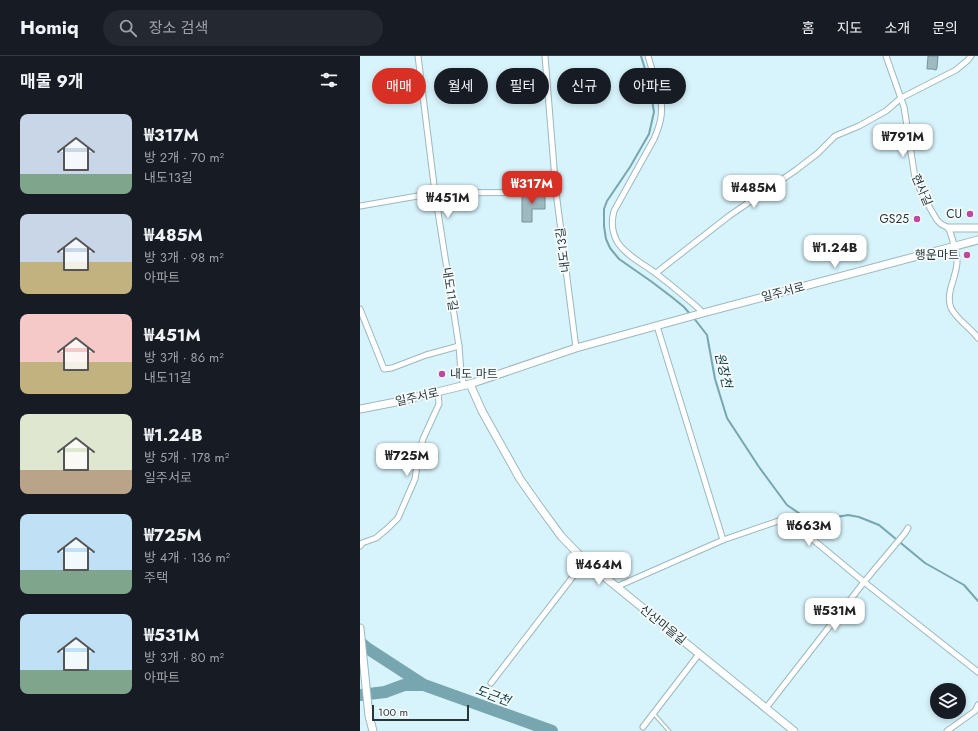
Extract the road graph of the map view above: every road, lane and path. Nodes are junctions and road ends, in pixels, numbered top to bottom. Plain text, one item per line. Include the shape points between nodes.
1 (418, 56) edge
2 (545, 56) edge
3 (648, 56) edge
4 (886, 56) edge
5 (971, 56) edge
6 (901, 98) junction
7 (556, 192) junction
8 (435, 193) junction
9 (360, 206) edge
10 (949, 228) junction
11 (978, 228) edge
12 (978, 240) edge
13 (954, 247) junction
14 (656, 273) junction
15 (360, 309) edge
16 (700, 314) junction
17 (657, 326) junction
18 (978, 338) edge
19 (459, 346) junction
20 (576, 348) junction
21 (467, 385) junction
22 (438, 392) junction
23 (360, 409) edge
24 (906, 531) dead end
25 (723, 540) junction
26 (360, 546) edge
27 (585, 561) junction
28 (864, 582) junction
29 (616, 587) junction
30 (360, 628) edge
31 (699, 654) junction
32 (978, 672) edge
33 (491, 683) dead end
34 (978, 705) edge
35 (766, 708) junction
36 (653, 714) junction
37 (643, 727) dead end
38 (373, 731) edge
39 (669, 731) edge
40 (794, 731) edge
41 (947, 731) edge

1 - 8 street, 내도11길
2 - 7 street, 내도13길
3 - 14 street via 661,100 661,118 654,139 616,205 612,223 619,244
4 - 6 street, 현사길
5 - 6 street via 956,70
6 - 10 street, 현사길 via 915,178 937,220
6 - 14 street via 886,111 835,136 796,170 729,216
7 - 8 street
7 - 20 street, 내도13길
8 - 9 street
8 - 19 street, 내도11길
10 - 11 main road
10 - 13 street
12 - 13 main road, 일주서로
13 - 16 main road, 일주서로
13 - 18 street via 957,262 950,297 951,307 957,317
14 - 16 street via 698,306
15 - 19 street via 384,369
16 - 17 main road, 일주서로
17 - 20 main road, 일주서로
17 - 25 street
19 - 21 street, 내도11길 via 461,373
20 - 21 main road, 일주서로
21 - 22 main road, 일주서로
21 - 27 main road, 신산마을길 via 520,479 561,536
22 - 23 main road, 일주서로
22 - 26 street via 439,404 423,439 415,479 398,518 376,538
24 - 28 street
25 - 28 street via 788,518
25 - 29 street
27 - 29 main road, 신산마을길
27 - 33 street
28 - 32 street
28 - 35 street
29 - 31 main road, 신산마을길
30 - 38 main road via 368,709
31 - 35 main road, 신산마을길
31 - 36 street
34 - 41 street via 975,711
35 - 40 main road, 신산마을길
36 - 37 street
36 - 39 lane

